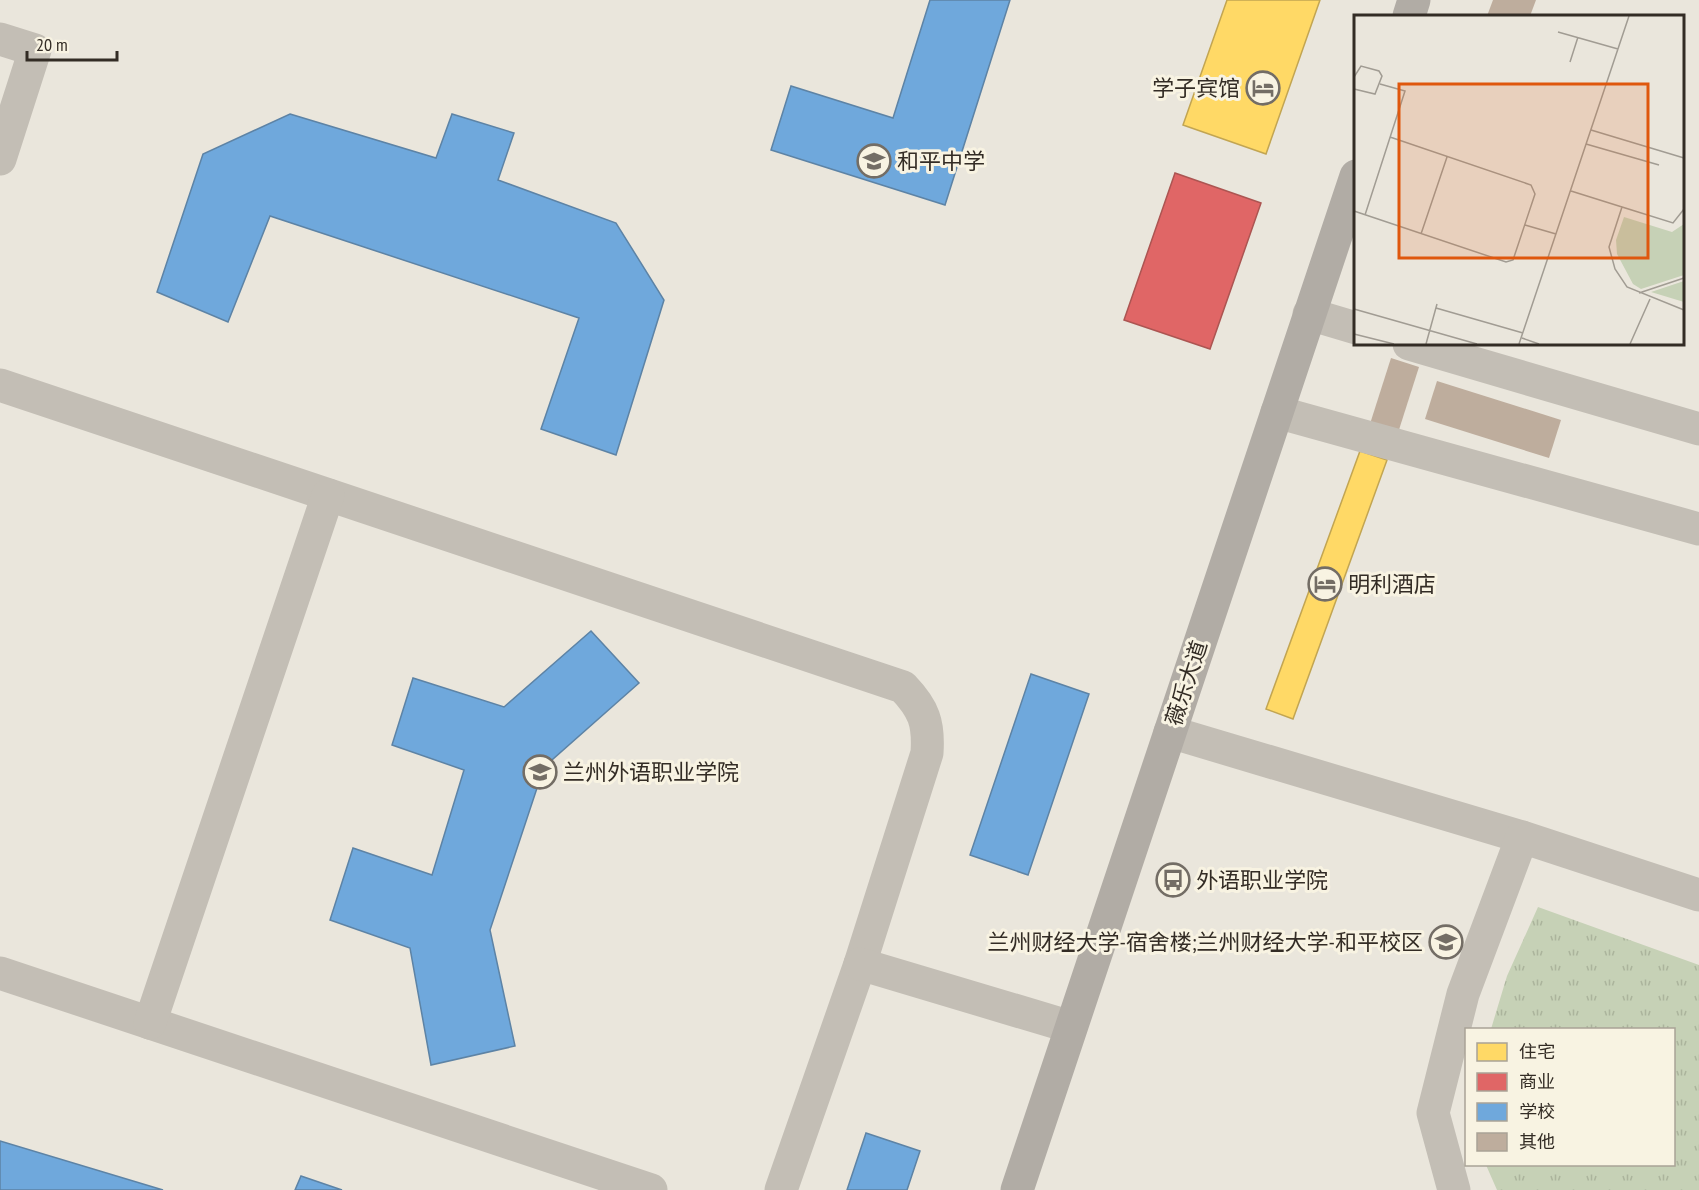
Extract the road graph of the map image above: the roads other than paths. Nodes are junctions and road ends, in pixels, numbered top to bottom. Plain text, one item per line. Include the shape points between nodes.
1 (1414, 0) edge
2 (1409, 15) edge
3 (0, 39) edge
4 (0, 159) edge
5 (1354, 182) edge
6 (1309, 314) junction
7 (1354, 327) edge
8 (1412, 345) edge
9 (0, 385) edge
10 (1277, 412) junction
11 (1699, 429) edge
12 (328, 495) junction
13 (1699, 529) edge
14 (1170, 732) junction
15 (1522, 837) junction
16 (1699, 895) edge
17 (860, 964) junction
18 (0, 973) edge
19 (150, 1023) junction
20 (1071, 1027) junction
21 (651, 1190) edge
22 (781, 1190) edge
23 (1017, 1190) edge
24 (1454, 1190) edge

1 - 2 main road
3 - 4 lane via 35,50
5 - 6 main road, 薇乐大道
6 - 7 lane
6 - 10 main road, 薇乐大道
8 - 11 lane
9 - 12 lane
10 - 13 lane
10 - 14 main road, 薇乐大道
12 - 17 lane via 903,687 924,717 927,753
12 - 19 lane
14 - 15 lane
14 - 20 main road, 薇乐大道
15 - 16 lane
15 - 24 lane via 1463,994 1432,1113
17 - 20 lane
17 - 22 lane
18 - 19 lane
19 - 21 lane
20 - 23 main road, 薇乐大道

